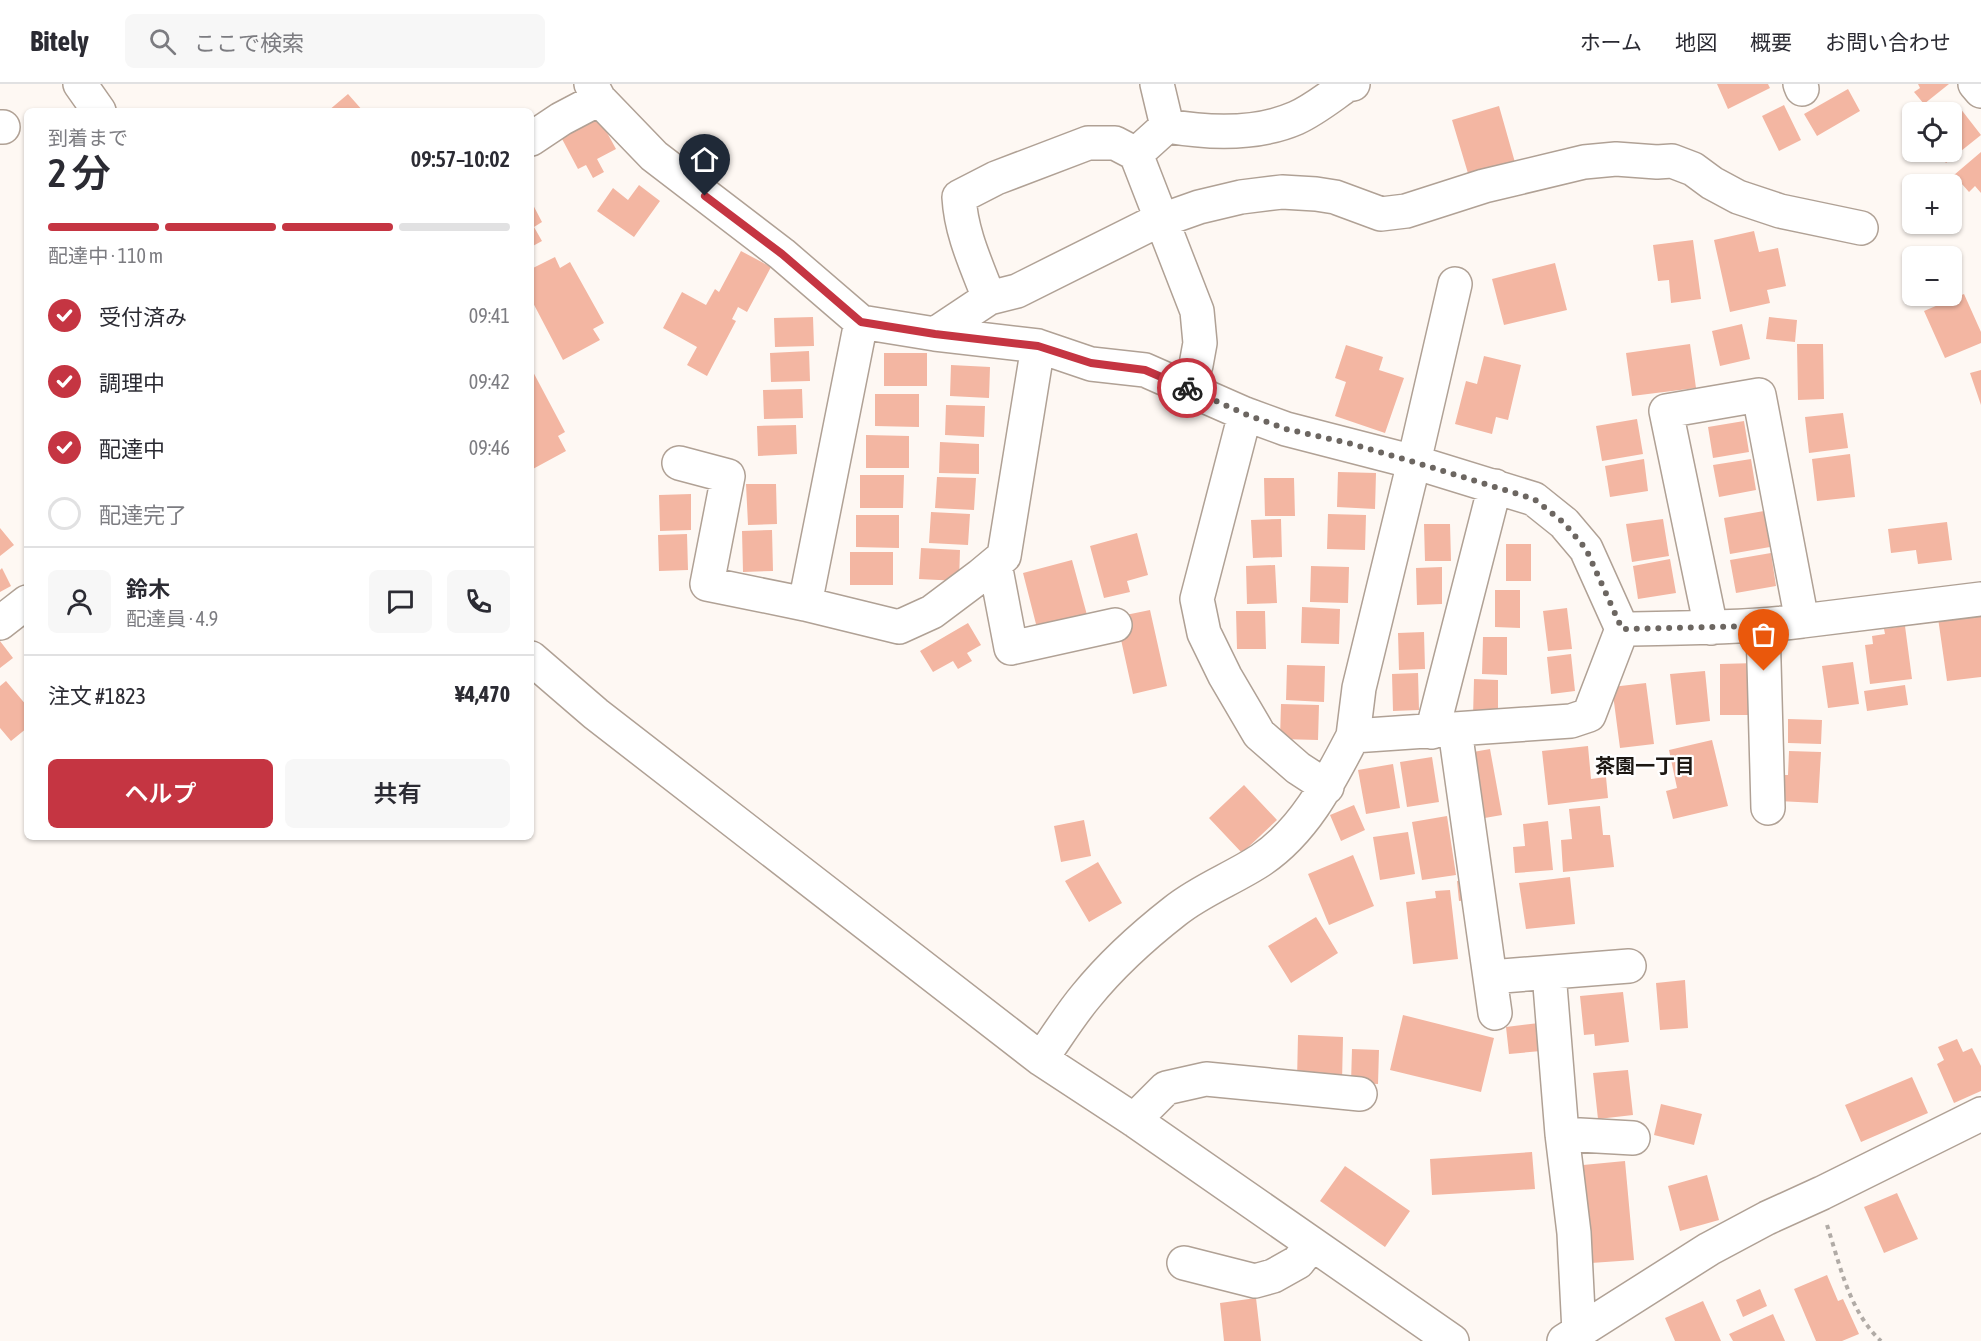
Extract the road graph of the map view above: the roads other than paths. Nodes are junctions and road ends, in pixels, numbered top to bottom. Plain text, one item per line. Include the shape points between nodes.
1 (80, 84) edge
2 (1157, 84) edge
3 (1353, 84) edge
4 (1975, 84) edge
5 (1981, 91) edge
6 (595, 92) edge
7 (97, 108) edge
8 (1167, 126) junction
9 (534, 137) edge
10 (1136, 154) junction
11 (1161, 220) junction
12 (1861, 228) dead end
13 (1455, 284) dead end
14 (990, 298) junction
15 (861, 322) junction
16 (935, 334) junction
17 (1038, 346) junction
18 (1187, 388) junction
19 (1245, 414) junction
20 (1414, 462) junction
21 (679, 464) dead end
22 (1495, 486) junction
23 (995, 564) junction
24 (1981, 599) edge
25 (24, 604) edge
26 (805, 604) junction
27 (1802, 621) junction
28 (0, 623) edge
29 (1115, 625) dead end
30 (1763, 626) junction
31 (1711, 628) junction
32 (1622, 629) junction
33 (534, 661) edge
34 (1444, 731) junction
35 (1353, 736) junction
36 (1327, 787) junction
37 (1768, 808) dead end
38 (1629, 966) dead end
39 (1549, 973) junction
40 (1490, 977) junction
41 (1495, 1013) dead end
42 (1041, 1059) junction
43 (1359, 1094) dead end
44 (1981, 1114) edge
45 (1134, 1120) junction
46 (1562, 1134) junction
47 (1633, 1138) dead end
48 (1312, 1244) junction
49 (1184, 1263) dead end
50 (1571, 1336) edge
51 (1452, 1341) edge

1 - 7 street
2 - 8 street
3 - 8 street via 1298,117 1276,125 1231,131
4 - 5 street
6 - 9 street
6 - 15 street via 654,156 782,254
8 - 10 street
10 - 11 street
10 - 14 street via 1116,143 1088,143 996,178 959,197 965,239
11 - 12 street via 1241,197 1282,192 1335,197 1381,214 1406,211 1484,186 1584,162 1616,159 1672,161 1738,197 1780,211
11 - 14 street via 1017,291
11 - 18 street via 1197,311 1200,343
13 - 20 street
14 - 16 street
15 - 16 street
15 - 26 street
16 - 17 street
17 - 18 street via 1091,363 1145,370
17 - 23 street via 1004,556
18 - 19 street
19 - 20 street via 1286,429
19 - 36 street via 1197,599 1203,633 1258,734
20 - 22 street
20 - 35 street via 1359,688
21 - 26 street via 728,476 707,584
22 - 32 street via 1534,499 1564,523 1586,549
22 - 34 street
23 - 26 street via 932,612 899,627
23 - 29 street via 1011,648
24 - 27 street
25 - 28 street
27 - 30 street
27 - 31 street via 1759,395 1666,411
30 - 31 street
30 - 37 street
31 - 32 street
32 - 34 street via 1589,715 1571,721
33 - 42 street via 596,714
34 - 35 street
34 - 40 street
35 - 36 street
36 - 42 street via 1306,816 1263,858 1176,910 1124,954 1085,996
38 - 39 street
39 - 40 street
39 - 46 street
40 - 41 street
42 - 45 street
43 - 45 street via 1206,1079 1166,1088
44 - 50 street via 1767,1218
45 - 48 street
46 - 47 street
46 - 50 street via 1574,1233
48 - 49 street via 1298,1262 1254,1281
48 - 51 street

